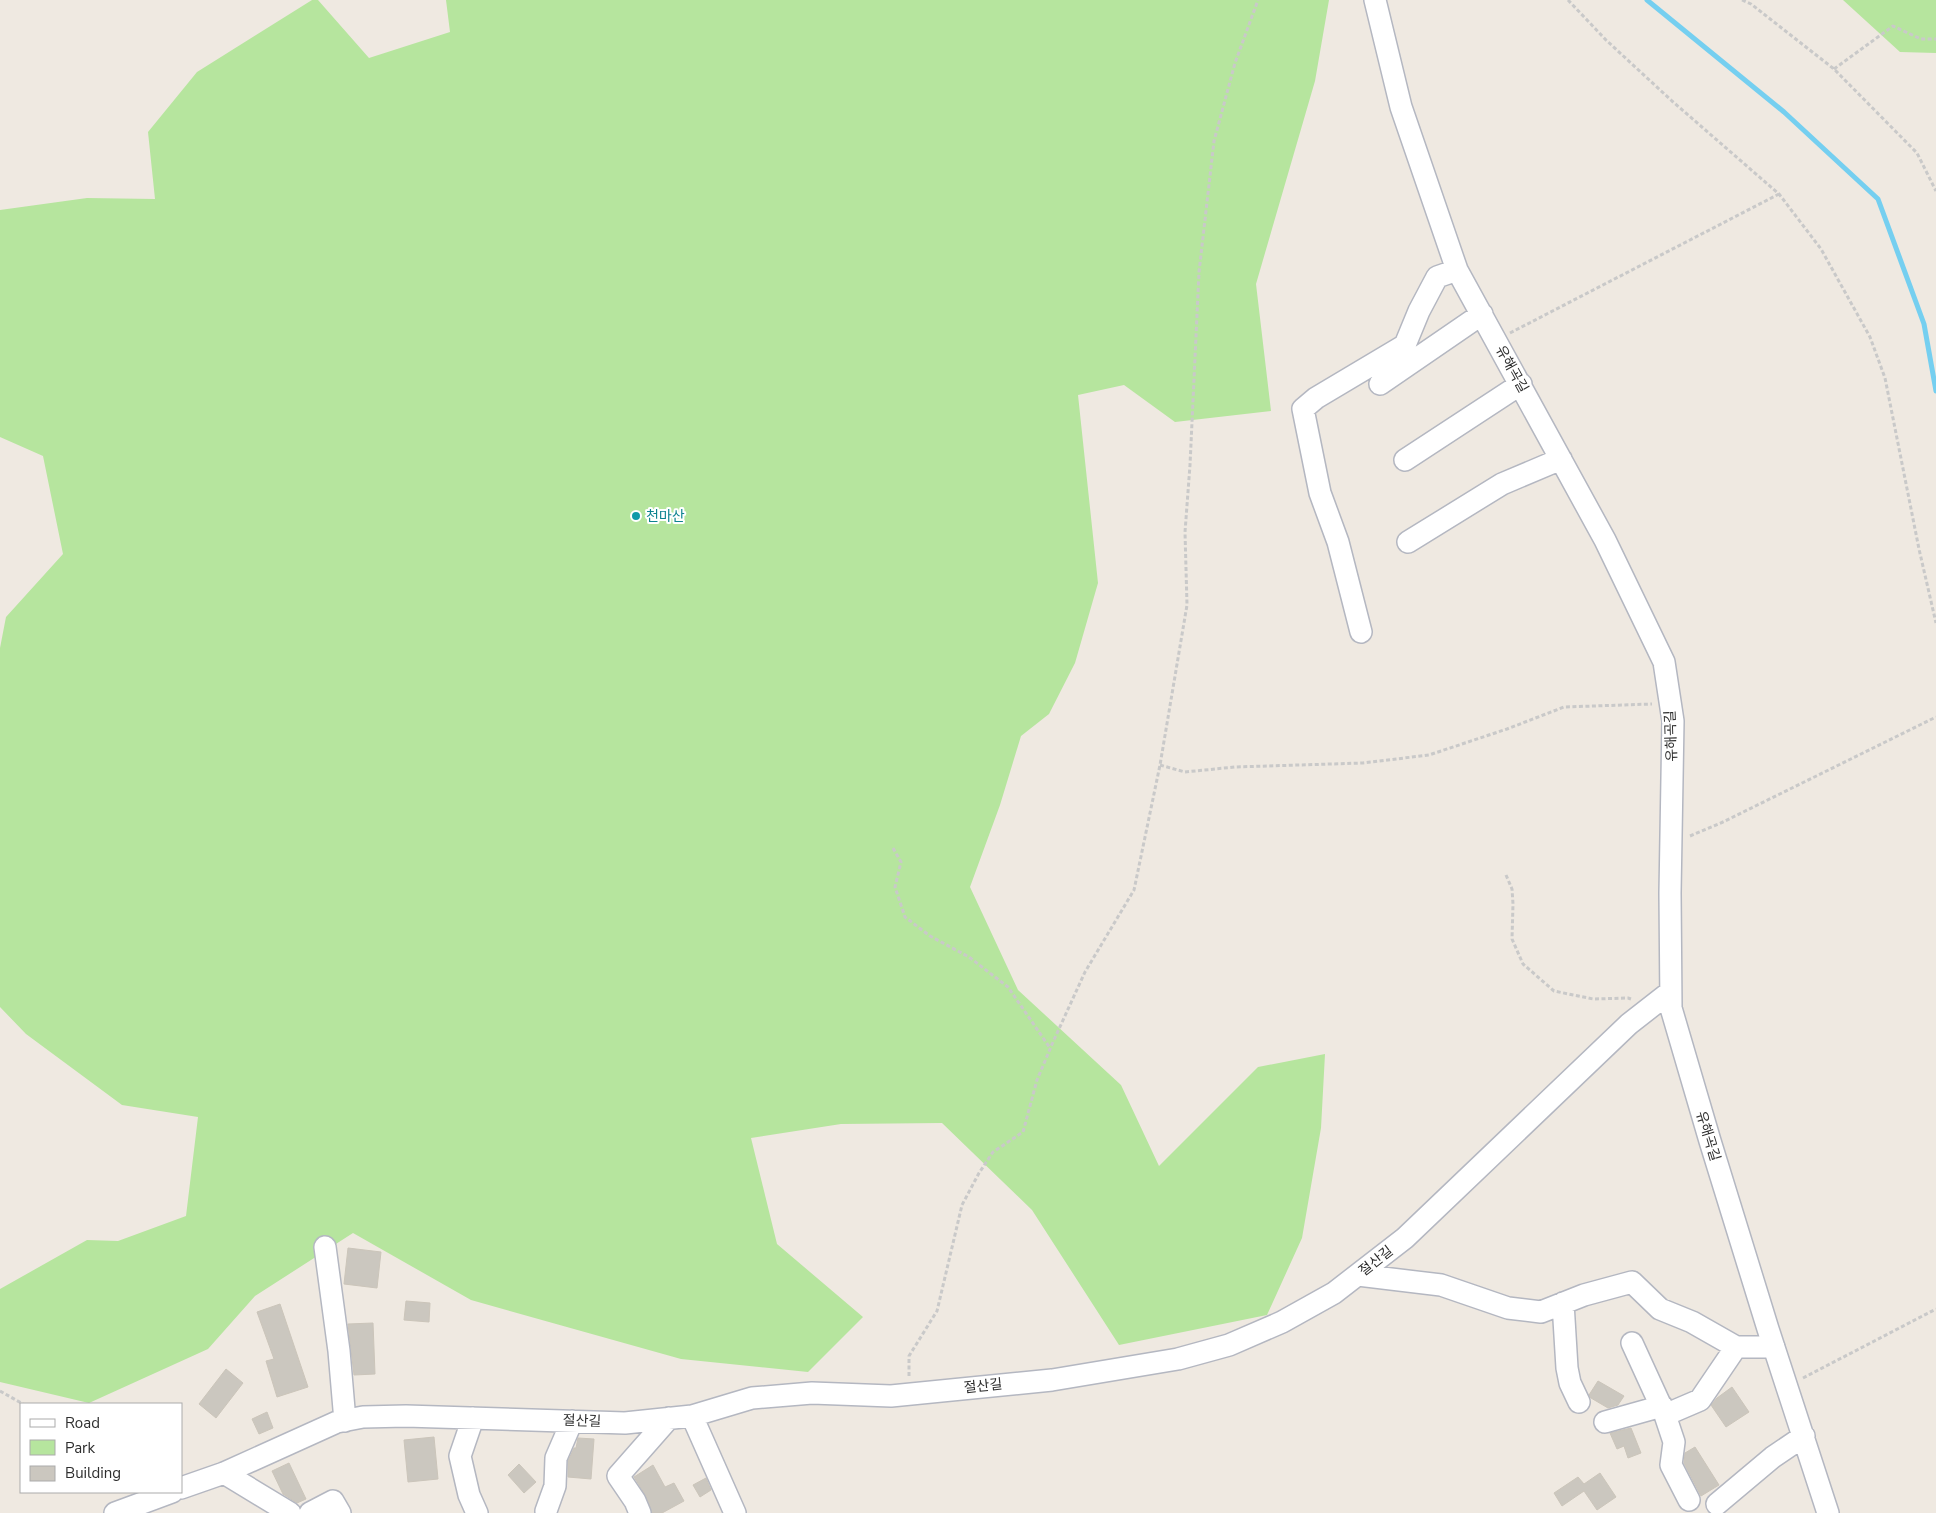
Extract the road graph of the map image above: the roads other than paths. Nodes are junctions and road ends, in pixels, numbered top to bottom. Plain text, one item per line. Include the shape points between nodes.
1 (1375, 0) edge
2 (1457, 270) junction
3 (1482, 314) junction
4 (1380, 384) dead end
5 (1521, 384) junction
6 (1405, 460) dead end
7 (1561, 460) junction
8 (1408, 542) dead end
9 (1361, 632) dead end
10 (1670, 992) junction
11 (325, 1247) dead end
12 (1358, 1275) junction
13 (1563, 1303) junction
14 (1632, 1343) dead end
15 (1736, 1347) junction
16 (1774, 1347) junction
17 (1580, 1402) dead end
18 (1664, 1410) junction
19 (692, 1416) junction
20 (473, 1418) junction
21 (669, 1418) junction
22 (345, 1421) junction
23 (572, 1421) junction
24 (1605, 1422) dead end
25 (1804, 1436) junction
26 (224, 1473) junction
27 (182, 1488) edge
28 (169, 1493) edge
29 (1689, 1500) dead end
30 (1717, 1504) dead end
31 (546, 1511) dead end
32 (115, 1513) edge
33 (290, 1513) edge
34 (310, 1513) edge
35 (340, 1513) edge
36 (478, 1513) edge
37 (640, 1513) edge
38 (735, 1513) edge
39 (1828, 1513) edge

1 - 2 street, 유해곡길 via 1402,107
2 - 3 street, 유해곡길
2 - 9 street via 1437,277 1405,345 1303,409 1320,493 1338,542
3 - 4 street
3 - 5 street, 유해곡길
5 - 6 street
5 - 7 street, 유해곡길
7 - 8 street via 1502,484
7 - 10 street, 유해곡길 via 1605,540 1664,662 1673,721
10 - 12 street, 절산길 via 1629,1024 1405,1238
10 - 16 street, 유해곡길 via 1679,1037
11 - 22 street
12 - 13 street via 1441,1285 1508,1308 1541,1312
12 - 19 street, 절산길 via 1334,1293 1282,1322 1229,1345 1178,1359 1052,1380 891,1396 812,1393 752,1398
13 - 15 street via 1632,1282 1660,1309 1692,1322
13 - 17 street via 1567,1368 1570,1383
14 - 18 street
15 - 16 street
15 - 18 street via 1700,1400
16 - 25 street, 유해곡길
18 - 24 street
18 - 29 street via 1674,1442 1671,1465
19 - 21 street, 절산길
19 - 38 street
20 - 22 street, 절산길 via 363,1417
20 - 23 street, 절산길
20 - 36 street via 460,1456 469,1495
21 - 23 street, 절산길 via 625,1423
21 - 37 street via 618,1476
22 - 26 street, 절산길
23 - 31 street via 556,1458 555,1486
25 - 30 street via 1773,1457
25 - 39 street, 유해곡길
26 - 27 street, 절산길
26 - 33 street
28 - 32 street
34 - 35 street via 333,1501

